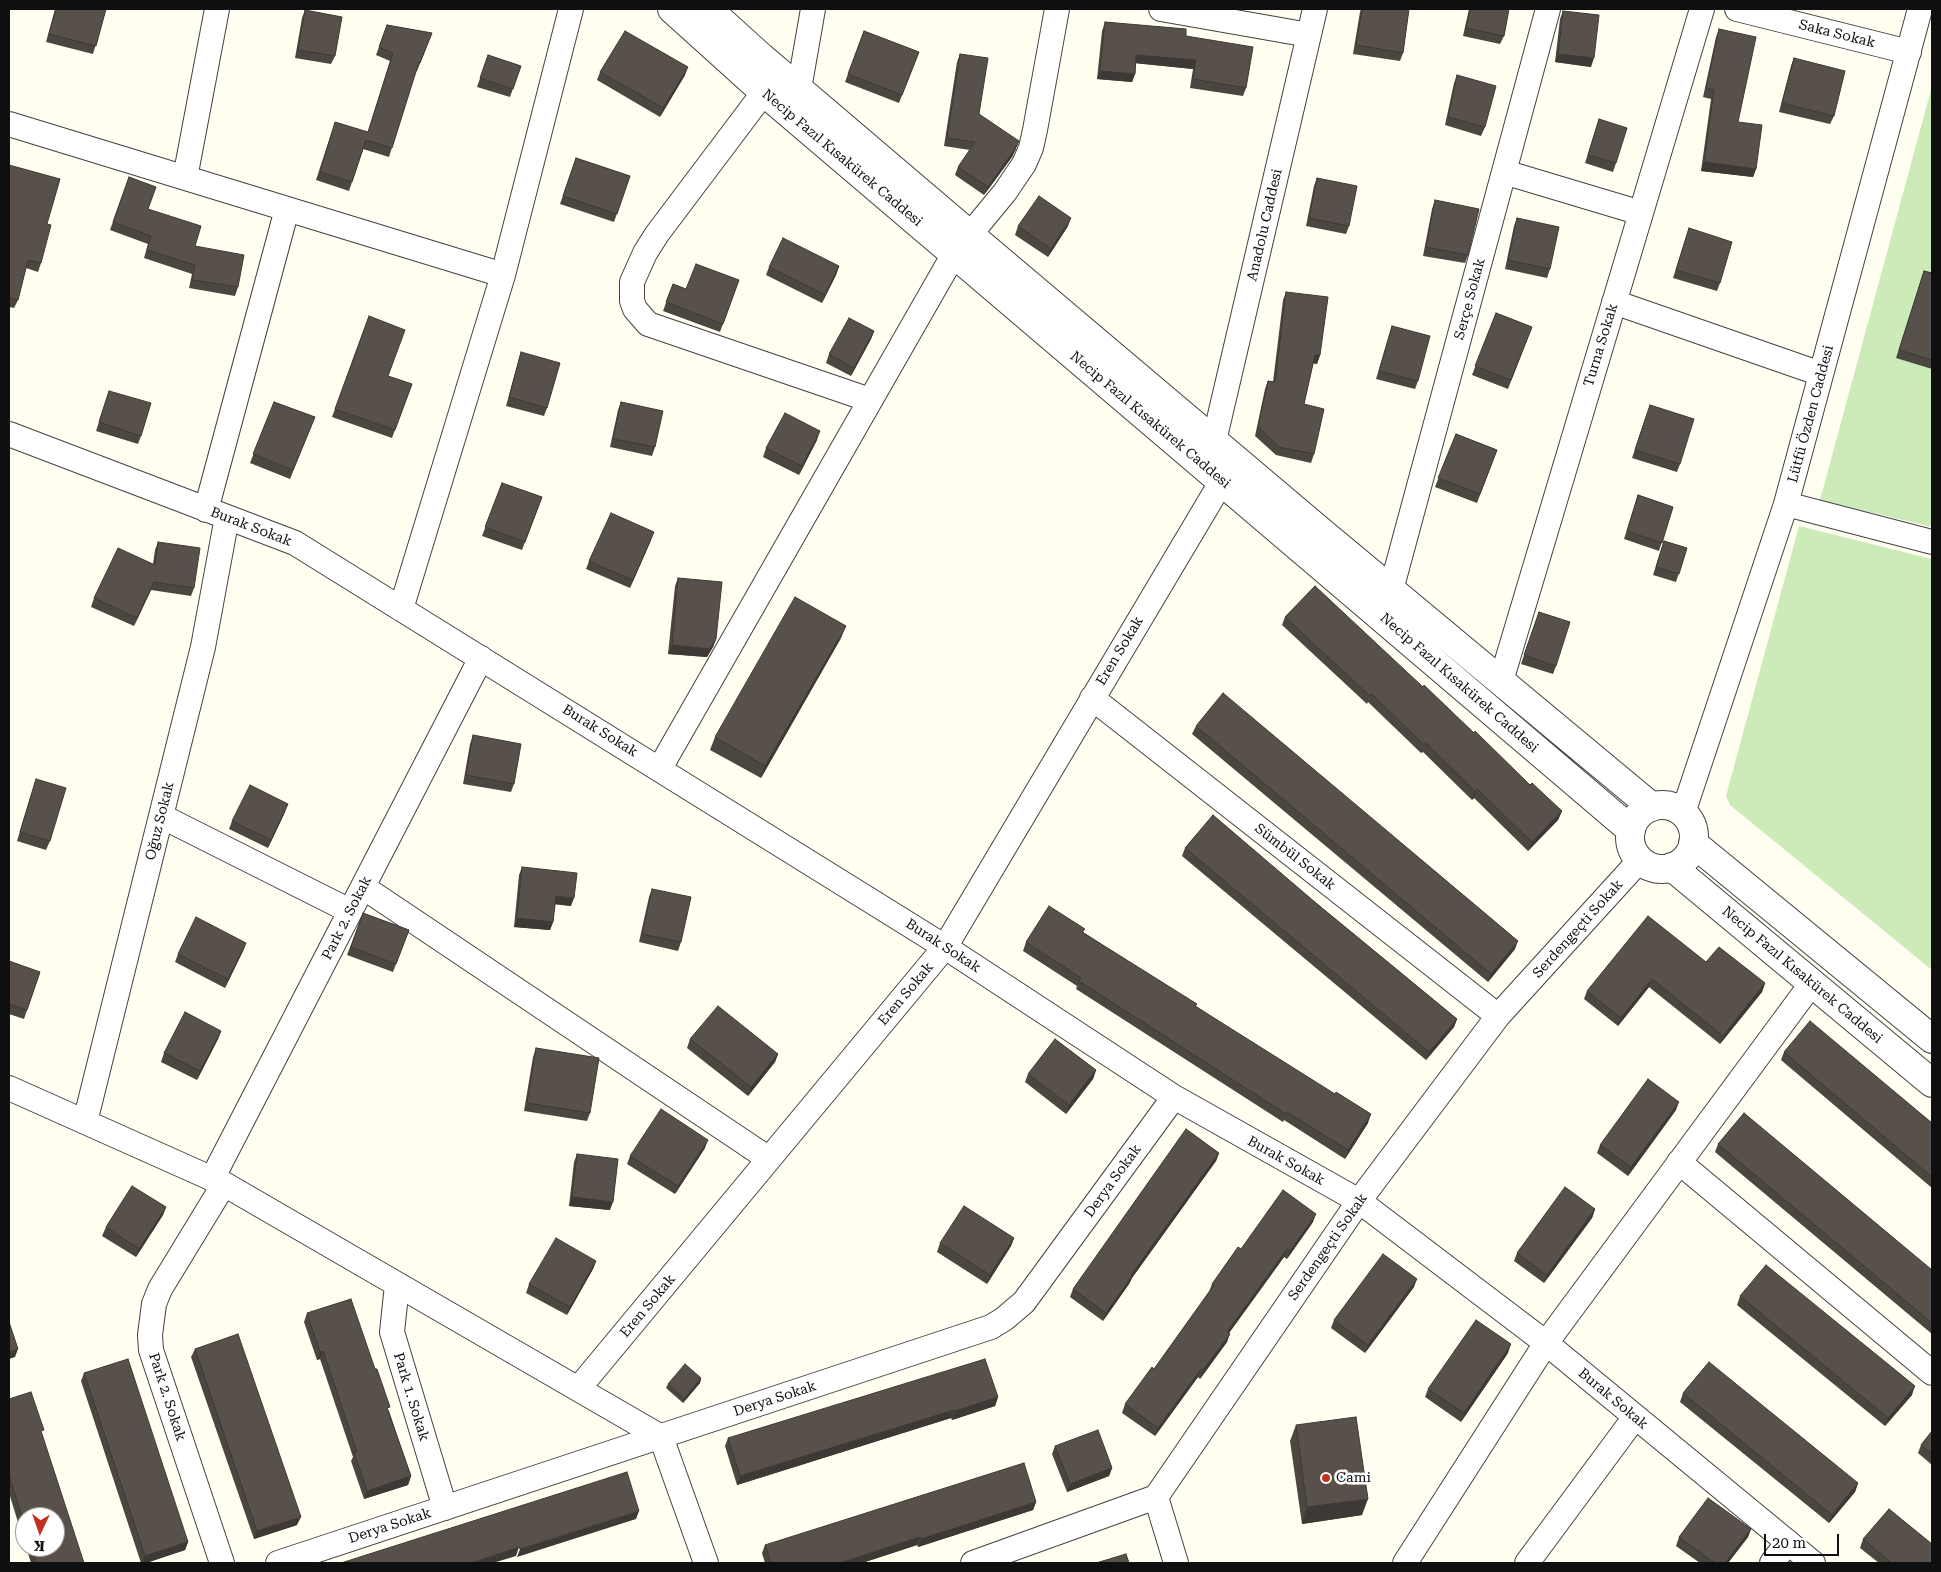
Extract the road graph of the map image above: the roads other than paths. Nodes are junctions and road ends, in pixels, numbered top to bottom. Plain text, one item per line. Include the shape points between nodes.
1 (217, 9) edge
2 (571, 9) edge
3 (672, 9) edge
4 (708, 9) edge
5 (813, 9) edge
6 (1057, 9) edge
7 (1161, 9) edge
8 (1315, 9) edge
9 (1548, 9) edge
10 (1702, 9) edge
11 (1737, 9) edge
12 (1920, 9) edge
13 (1309, 35) junction
14 (1909, 52) junction
15 (799, 89) junction
16 (764, 92) junction
17 (9, 124) edge
18 (1504, 172) junction
19 (185, 178) junction
20 (287, 209) junction
21 (1641, 213) junction
22 (962, 245) junction
23 (502, 275) junction
24 (1614, 302) junction
25 (1821, 374) junction
26 (870, 400) junction
27 (9, 434) edge
28 (1214, 441) junction
29 (1222, 481) junction
30 (1786, 504) junction
31 (217, 513) junction
32 (1932, 542) edge
33 (1391, 590) junction
34 (401, 608) junction
35 (481, 658) junction
36 (1501, 681) junction
37 (1092, 698) junction
38 (660, 768) junction
39 (1652, 806) junction
40 (1683, 813) junction
41 (162, 816) junction
42 (1630, 830) junction
43 (1693, 844) junction
44 (1640, 860) junction
45 (1672, 867) junction
46 (363, 887) junction
47 (350, 911) junction
48 (945, 947) junction
49 (1812, 983) junction
50 (1498, 1016) junction
51 (1932, 1039) edge
52 (1932, 1083) edge
53 (9, 1088) edge
54 (1174, 1097) junction
55 (85, 1122) junction
56 (769, 1159) junction
57 (1679, 1162) junction
58 (218, 1182) junction
59 (1359, 1201) junction
60 (397, 1285) junction
61 (1546, 1343) junction
62 (1932, 1373) edge
63 (578, 1389) junction
64 (1635, 1417) junction
65 (661, 1437) junction
66 (1156, 1498) junction
67 (444, 1508) junction
68 (1788, 1542) junction
69 (222, 1563) edge
70 (278, 1563) edge
71 (706, 1563) edge
72 (973, 1563) edge
73 (1176, 1563) edge
74 (1405, 1563) edge
75 (1527, 1563) edge
76 (1772, 1563) edge
77 (1813, 1563) edge

1 - 19 street
2 - 23 street
3 - 16 street, Necip Fazıl Kısakürek Caddesi
4 - 15 street, Necip Fazıl Kısakürek Caddesi
5 - 15 street
6 - 22 street via 1031,148 1015,179
7 - 13 street
8 - 13 street, Anadolu Caddesi
9 - 18 street, Serçe Sokak
10 - 21 street, Turna Sokak
11 - 14 street, Saka Sokak
12 - 14 street, Lütfü Özden Caddesi
13 - 28 street, Anadolu Caddesi
14 - 25 street, Lütfü Özden Caddesi
15 - 22 street, Necip Fazıl Kısakürek Caddesi
16 - 22 street, Necip Fazıl Kısakürek Caddesi
16 - 26 street via 645,253 632,282 635,310 648,324
17 - 19 street
18 - 21 street
18 - 33 street, Serçe Sokak
19 - 20 street
20 - 23 street
20 - 31 street, Oğuz Sokak
21 - 24 street, Turna Sokak
22 - 26 street
22 - 28 street, Necip Fazıl Kısakürek Caddesi
22 - 29 street, Necip Fazıl Kısakürek Caddesi
23 - 34 street
24 - 25 street
24 - 36 street, Turna Sokak
25 - 30 street, Lütfü Özden Caddesi
26 - 38 street
27 - 31 street, Burak Sokak
28 - 33 street, Necip Fazıl Kısakürek Caddesi
29 - 37 street, Eren Sokak
29 - 42 street, Necip Fazıl Kısakürek Caddesi
30 - 32 street
30 - 40 street, Lütfü Özden Caddesi
31 - 34 street, Burak Sokak via 294,543
31 - 41 street, Oğuz Sokak via 203,647
33 - 36 street, Necip Fazıl Kısakürek Caddesi
34 - 35 street, Burak Sokak
35 - 38 street, Burak Sokak
35 - 46 street, Park 2. Sokak
36 - 39 street, Necip Fazıl Kısakürek Caddesi
37 - 48 street, Eren Sokak
37 - 50 street, Sümbül Sokak
38 - 48 street, Burak Sokak
39 - 40 street via 1674,807
39 - 42 street via 1642,812
40 - 43 street via 1692,827
41 - 47 street
41 - 55 street, Oğuz Sokak
42 - 44 street via 1630,841
43 - 45 street via 1682,862
43 - 51 street
44 - 45 street via 1661,869
44 - 50 street, Serdengeçti Sokak
45 - 49 street, Necip Fazıl Kısakürek Caddesi
46 - 47 street, Park 2. Sokak
46 - 56 street
47 - 58 street, Park 2. Sokak
48 - 54 street, Burak Sokak
48 - 56 street, Eren Sokak
49 - 52 street, Necip Fazıl Kısakürek Caddesi
49 - 57 street
50 - 59 street, Serdengeçti Sokak
53 - 55 street
54 - 59 street, Burak Sokak
54 - 65 street, Derya Sokak via 1024,1302 1004,1319 977,1333
55 - 58 street
56 - 63 street, Eren Sokak
57 - 61 street
57 - 62 street
58 - 60 street
58 - 69 street, Park 2. Sokak via 160,1289 154,1304 150,1335 151,1350
59 - 61 street, Burak Sokak
59 - 66 street, Serdengeçti Sokak
60 - 63 street
60 - 67 street, Park 1. Sokak via 392,1332
61 - 64 street, Burak Sokak
61 - 74 street
63 - 65 street
64 - 68 street, Burak Sokak
64 - 75 street
65 - 67 street, Derya Sokak
65 - 71 street
66 - 72 street
66 - 73 street
67 - 70 street, Derya Sokak
68 - 76 street
68 - 77 street, Burak Sokak

